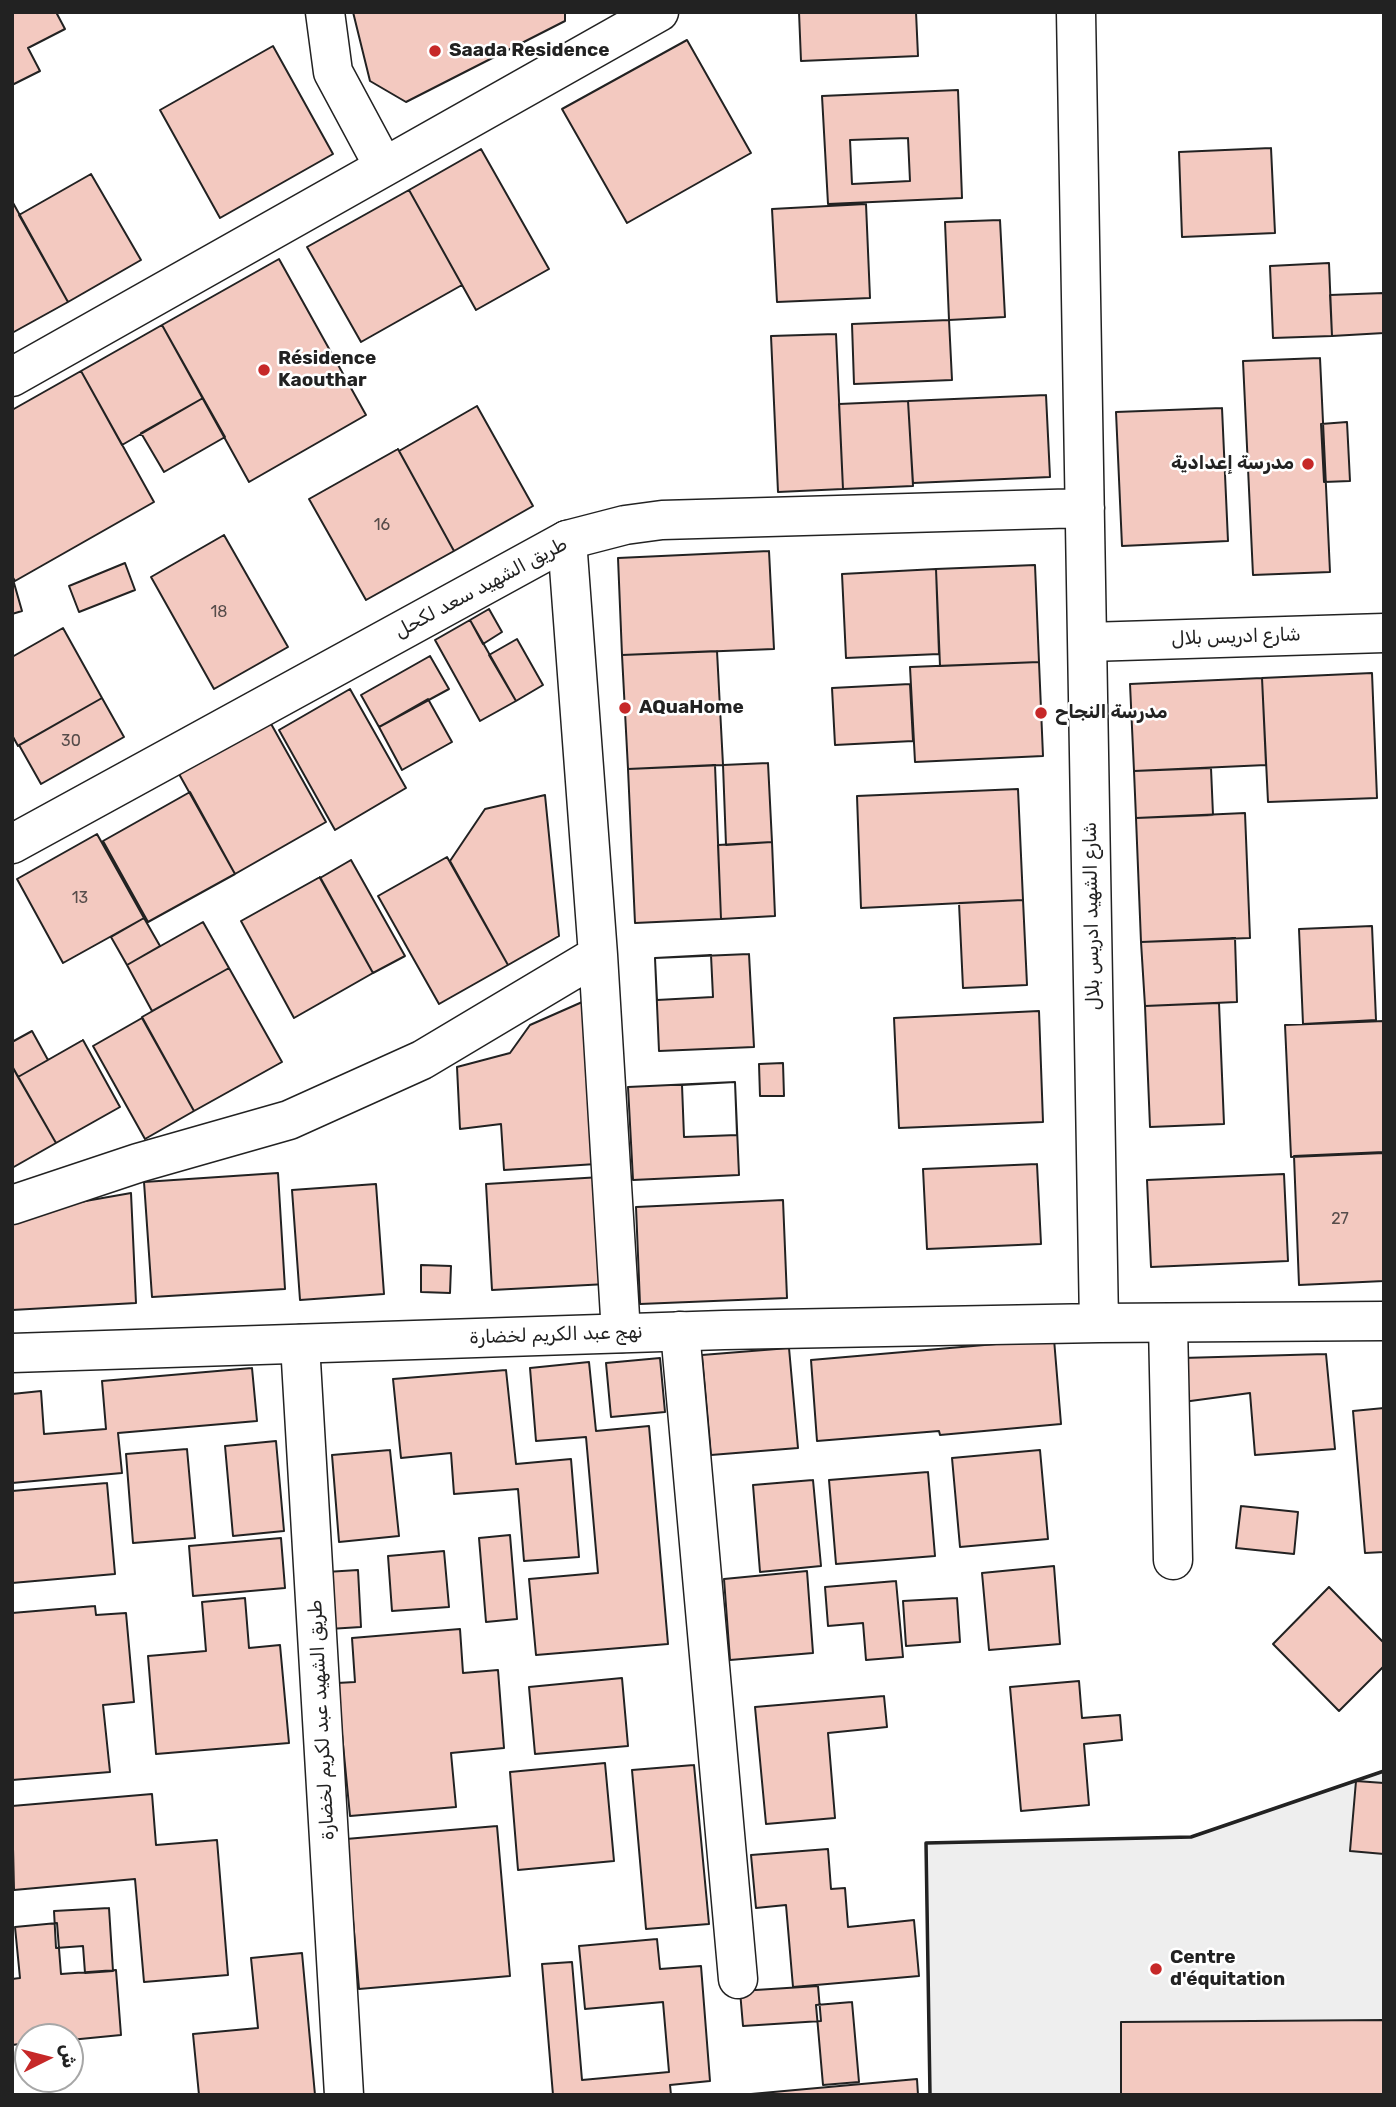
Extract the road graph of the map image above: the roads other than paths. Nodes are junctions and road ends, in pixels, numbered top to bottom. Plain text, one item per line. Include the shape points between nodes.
1 (325, 12) edge
2 (659, 12) edge
3 (1076, 12) edge
4 (610, 26) edge
5 (384, 167) junction
6 (12, 377) edge
7 (1085, 508) junction
8 (567, 540) junction
9 (1384, 633) edge
10 (1088, 642) junction
11 (12, 844) edge
12 (598, 955) junction
13 (12, 1205) edge
14 (1384, 1321) edge
15 (1100, 1323) junction
16 (1168, 1324) junction
17 (680, 1331) junction
18 (621, 1333) junction
19 (300, 1344) junction
20 (12, 1353) edge
21 (1173, 1560) dead end
22 (738, 1979) dead end
23 (344, 2095) edge

1 - 5 street via 334,72
2 - 4 street
3 - 7 street, شارع الشهيد ادريس بلال
4 - 5 street
5 - 6 street
7 - 8 street, طريق الشهيد سعد لكحل via 662,520
7 - 10 street, شارع الشهيد ادريس بلال
8 - 11 street, طريق الشهيد سعد لكحل
8 - 12 street
9 - 10 street, شارع ادريس بلال
10 - 15 street, شارع الشهيد ادريس بلال
12 - 13 street via 422,1060 289,1120
12 - 18 street
14 - 16 street, نهج عبد الكريم لخضارة
15 - 16 street, نهج عبد الكريم لخضارة
15 - 17 street, نهج عبد الكريم لخضارة
16 - 21 street
17 - 18 street, نهج عبد الكريم لخضارة
17 - 22 street
18 - 19 street, نهج عبد الكريم لخضارة
19 - 20 street, نهج عبد الكريم لخضارة
19 - 23 street, طريق الشهيد عبد لكريم لخضارة

